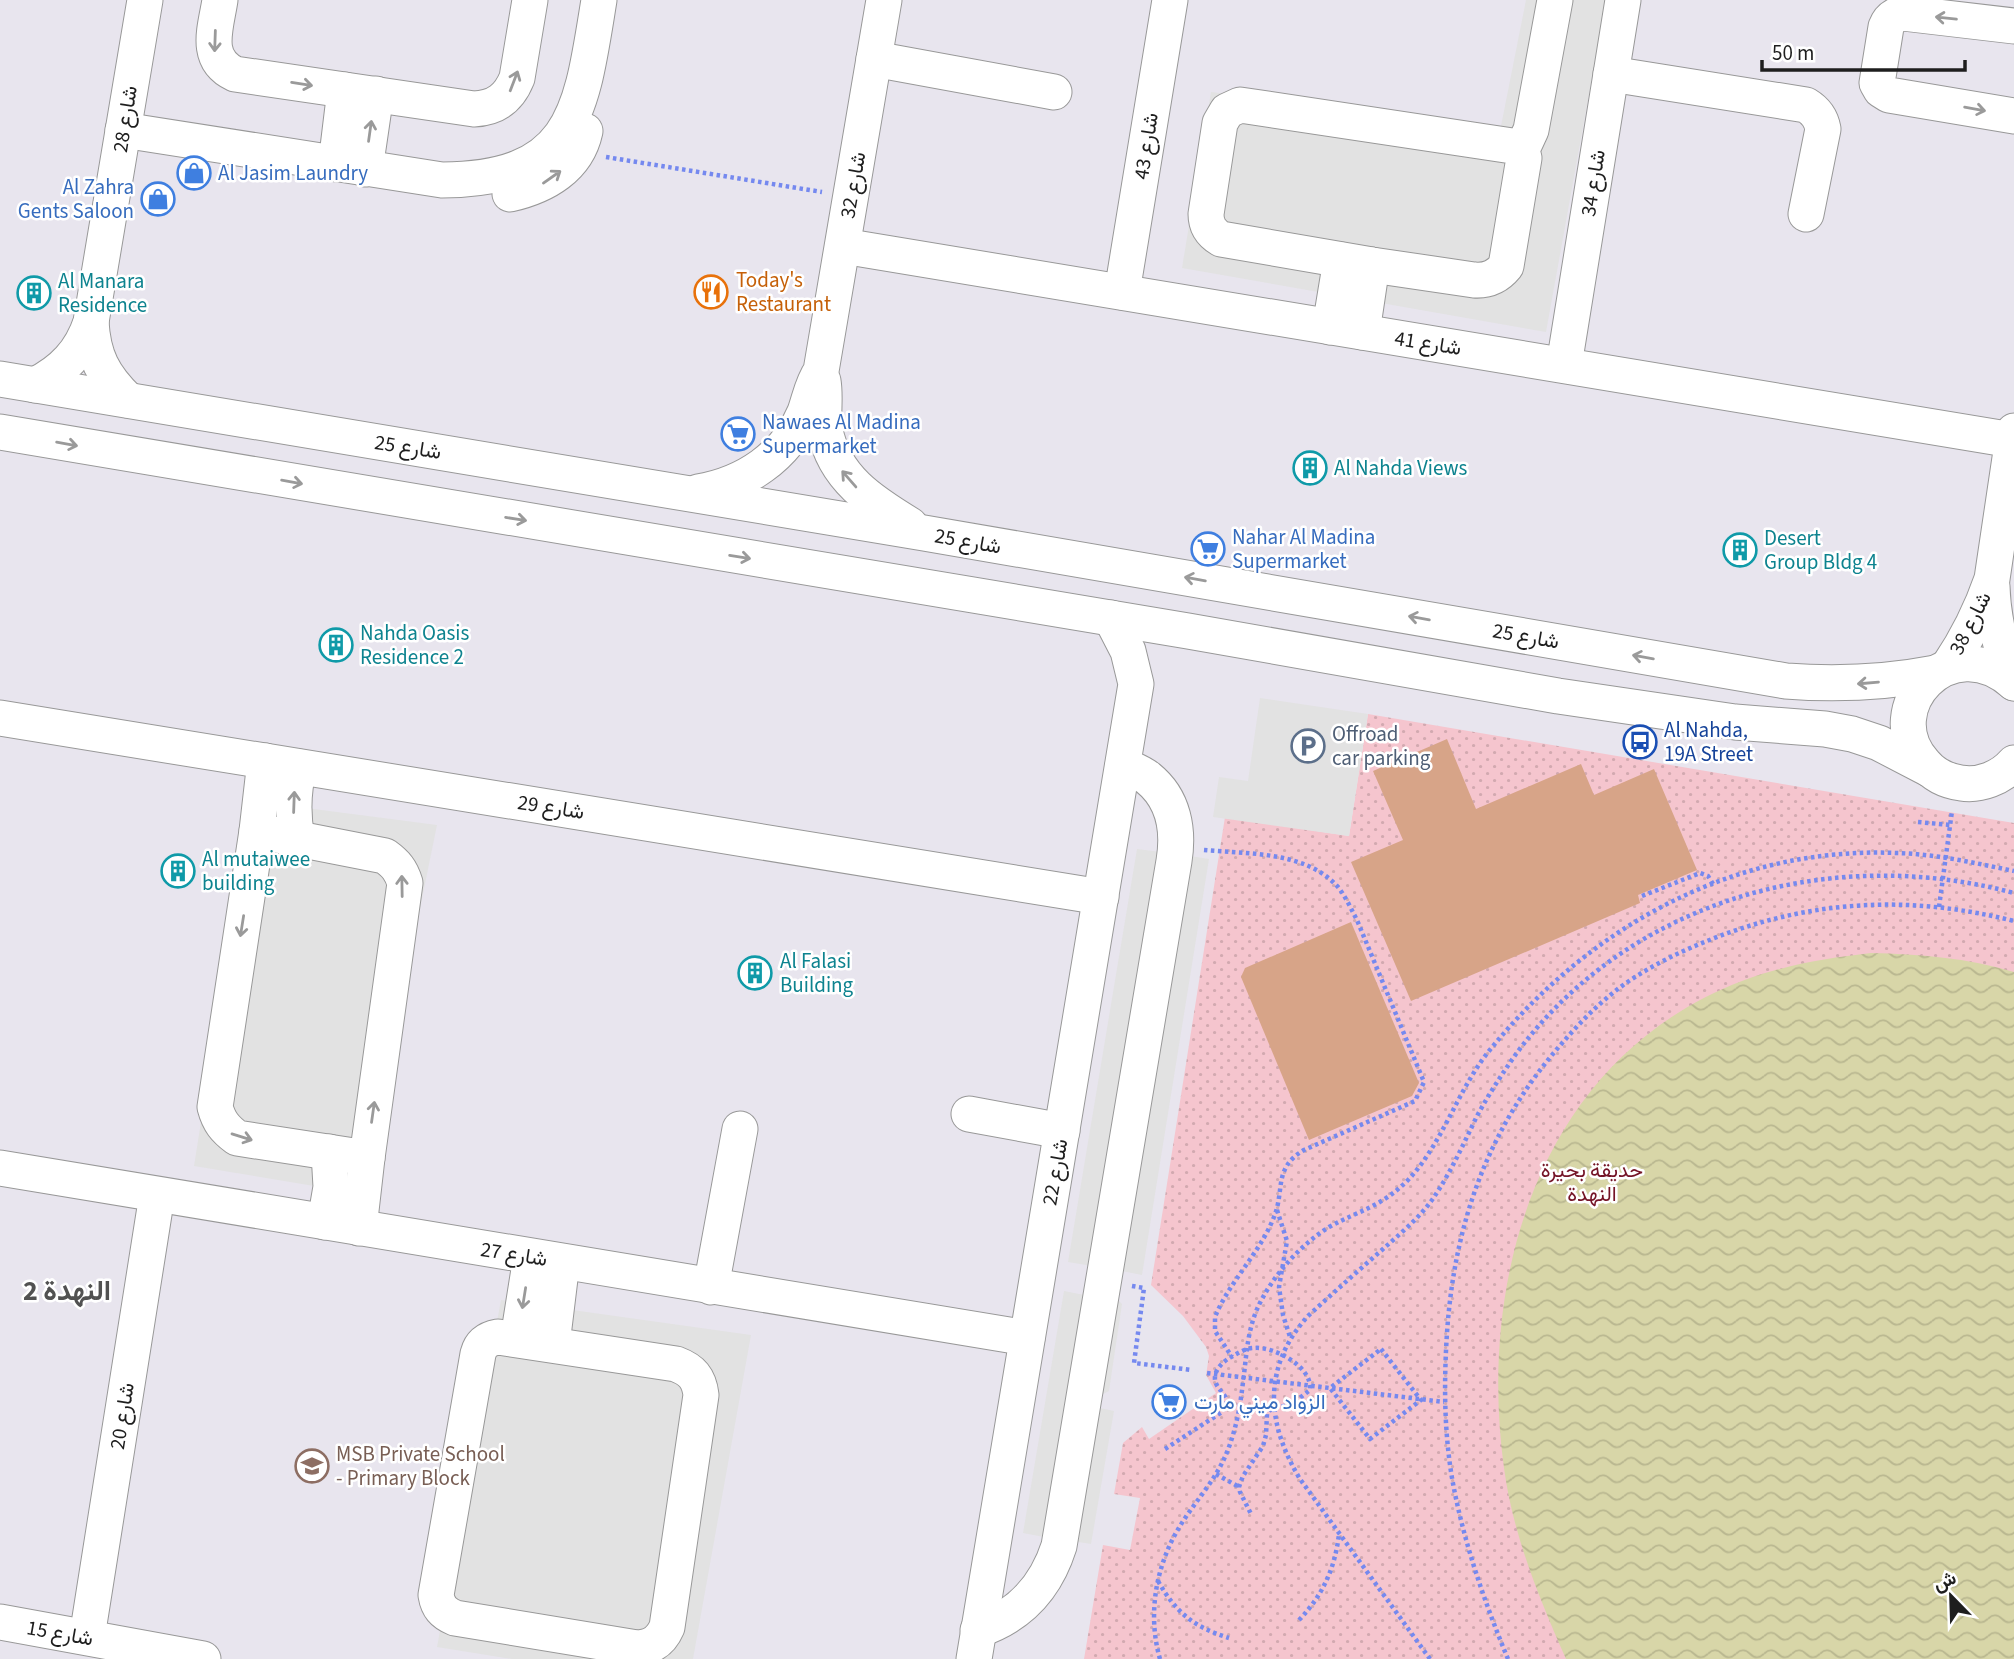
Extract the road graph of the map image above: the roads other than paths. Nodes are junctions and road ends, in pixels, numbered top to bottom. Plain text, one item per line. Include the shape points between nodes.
1 (145, 0) edge
2 (220, 0) edge
3 (530, 0) edge
4 (599, 0) edge
5 (884, 0) edge
6 (1170, 0) edge
7 (1555, 0) edge
8 (1623, 0) edge
9 (2014, 26) edge
10 (874, 60) junction
11 (1611, 74) junction
12 (586, 79) junction
13 (361, 92) junction
14 (1054, 92) dead end
15 (2014, 116) edge
16 (123, 130) junction
17 (1519, 148) junction
18 (350, 166) junction
19 (442, 180) junction
20 (1807, 214) dead end
21 (843, 246) junction
22 (1357, 263) junction
23 (1122, 292) junction
24 (91, 322) junction
25 (1346, 329) junction
26 (1564, 365) junction
27 (821, 371) junction
28 (0, 379) edge
29 (35, 385) junction
30 (128, 400) junction
31 (0, 432) edge
32 (2013, 435) edge
33 (689, 494) junction
34 (924, 533) junction
35 (1992, 579) junction
36 (1111, 618) junction
37 (1188, 631) junction
38 (1942, 670) junction
39 (2014, 683) edge
40 (1136, 684) junction
41 (0, 718) edge
42 (265, 761) junction
43 (1123, 765) junction
44 (299, 766) junction
45 (2008, 772) edge
46 (1942, 776) junction
47 (257, 831) junction
48 (297, 838) junction
49 (1101, 897) junction
50 (969, 1114) dead end
51 (740, 1129) dead end
52 (1062, 1132) junction
53 (329, 1152) junction
54 (367, 1158) junction
55 (0, 1168) edge
56 (157, 1195) junction
57 (325, 1222) junction
58 (359, 1228) junction
59 (547, 1259) junction
60 (711, 1287) junction
61 (1027, 1338) junction
62 (518, 1339) junction
63 (552, 1344) junction
64 (0, 1622) edge
65 (87, 1637) junction
66 (976, 1645) edge
67 (588, 1650) edge
68 (622, 1652) edge
69 (203, 1659) edge

1 - 16 street, شارع 28
2 -> 13 street via 214,46 226,69
13 -> 3 street via 474,109 496,104 513,89 517,78
4 - 12 street
5 - 10 street, شارع 32
6 - 23 street, شارع 43
7 - 17 street via 1531,130
8 - 11 street, شارع 34
9 -> 15 street via 1897,14 1886,27 1877,83 1889,95
10 - 14 street
10 - 21 street, شارع 32
11 - 20 street via 1812,108 1823,130
11 - 26 street, شارع 34
12 - 19 street via 567,128 534,161 491,176
19 -> 12 street via 491,195 541,185 555,176 584,137 589,104
13 - 18 street
16 - 18 street
16 - 24 street, شارع 28
17 - 22 street via 1524,158 1509,257 1500,274 1483,281
17 - 22 street via 1247,105 1227,111 1220,123 1206,214 1209,229 1221,239
18 - 19 street
21 - 23 street, شارع 41
21 - 27 street, شارع 32
22 - 25 street
23 - 25 street, شارع 41
24 - 29 street, شارع 28 via 71,360
24 - 30 street, شارع 28 via 100,365
25 - 26 street, شارع 41
26 - 32 street, شارع 41
27 - 33 street, شارع 32 via 799,423 770,461 733,482
34 -> 27 street, شارع 32 via 868,498 843,473 825,430
28 - 29 street, شارع 25
29 - 30 street, شارع 25
30 - 33 street, شارع 25
31 -> 36 street
32 - 35 street, شارع 38
33 - 34 street, شارع 25
38 -> 34 street, شارع 25 via 1861,684 1786,681
35 - 38 street, شارع 38 via 1974,624
35 - 39 street, شارع 38 via 1996,632
36 - 37 street
36 - 40 street, شارع 22 via 1128,651
37 - 40 street, شارع 22 via 1158,655
37 - 46 street via 1572,698 1852,734
38 - 39 street, شارع 25 via 1977,663
38 - 46 street, شارع 38 via 1915,695 1908,727 1915,750
40 - 43 street, شارع 22
41 - 42 street, شارع 29
42 - 44 street, شارع 29
42 - 47 street
43 - 49 street, شارع 22
43 - 66 street via 1146,776 1166,799 1176,828 1176,848 1059,1546 1046,1578 1025,1604
48 -> 44 street via 293,802
44 - 49 street, شارع 29
45 - 46 street via 1976,783
47 - 48 street
47 -> 53 street via 215,1107 218,1119 237,1138
54 -> 48 street via 405,883 395,863 385,856
49 - 52 street, شارع 22
50 - 52 street
51 - 60 street
52 - 61 street, شارع 22
53 - 54 street
53 - 57 street via 331,1187
54 - 58 street
55 - 56 street, شارع 27
56 - 57 street, شارع 27
56 - 65 street, شارع 20
57 - 58 street, شارع 27
58 - 59 street, شارع 27
59 - 60 street, شارع 27
59 -> 62 street
59 - 63 street
60 - 61 street, شارع 27
61 - 66 street, شارع 22
62 - 63 street
62 - 67 street via 491,1338 480,1347 436,1595 447,1615 455,1618
63 - 68 street via 676,1364 695,1374 700,1384 667,1627 653,1645
64 - 65 street, شارع 15
65 - 69 street, شارع 15
67 - 68 street

